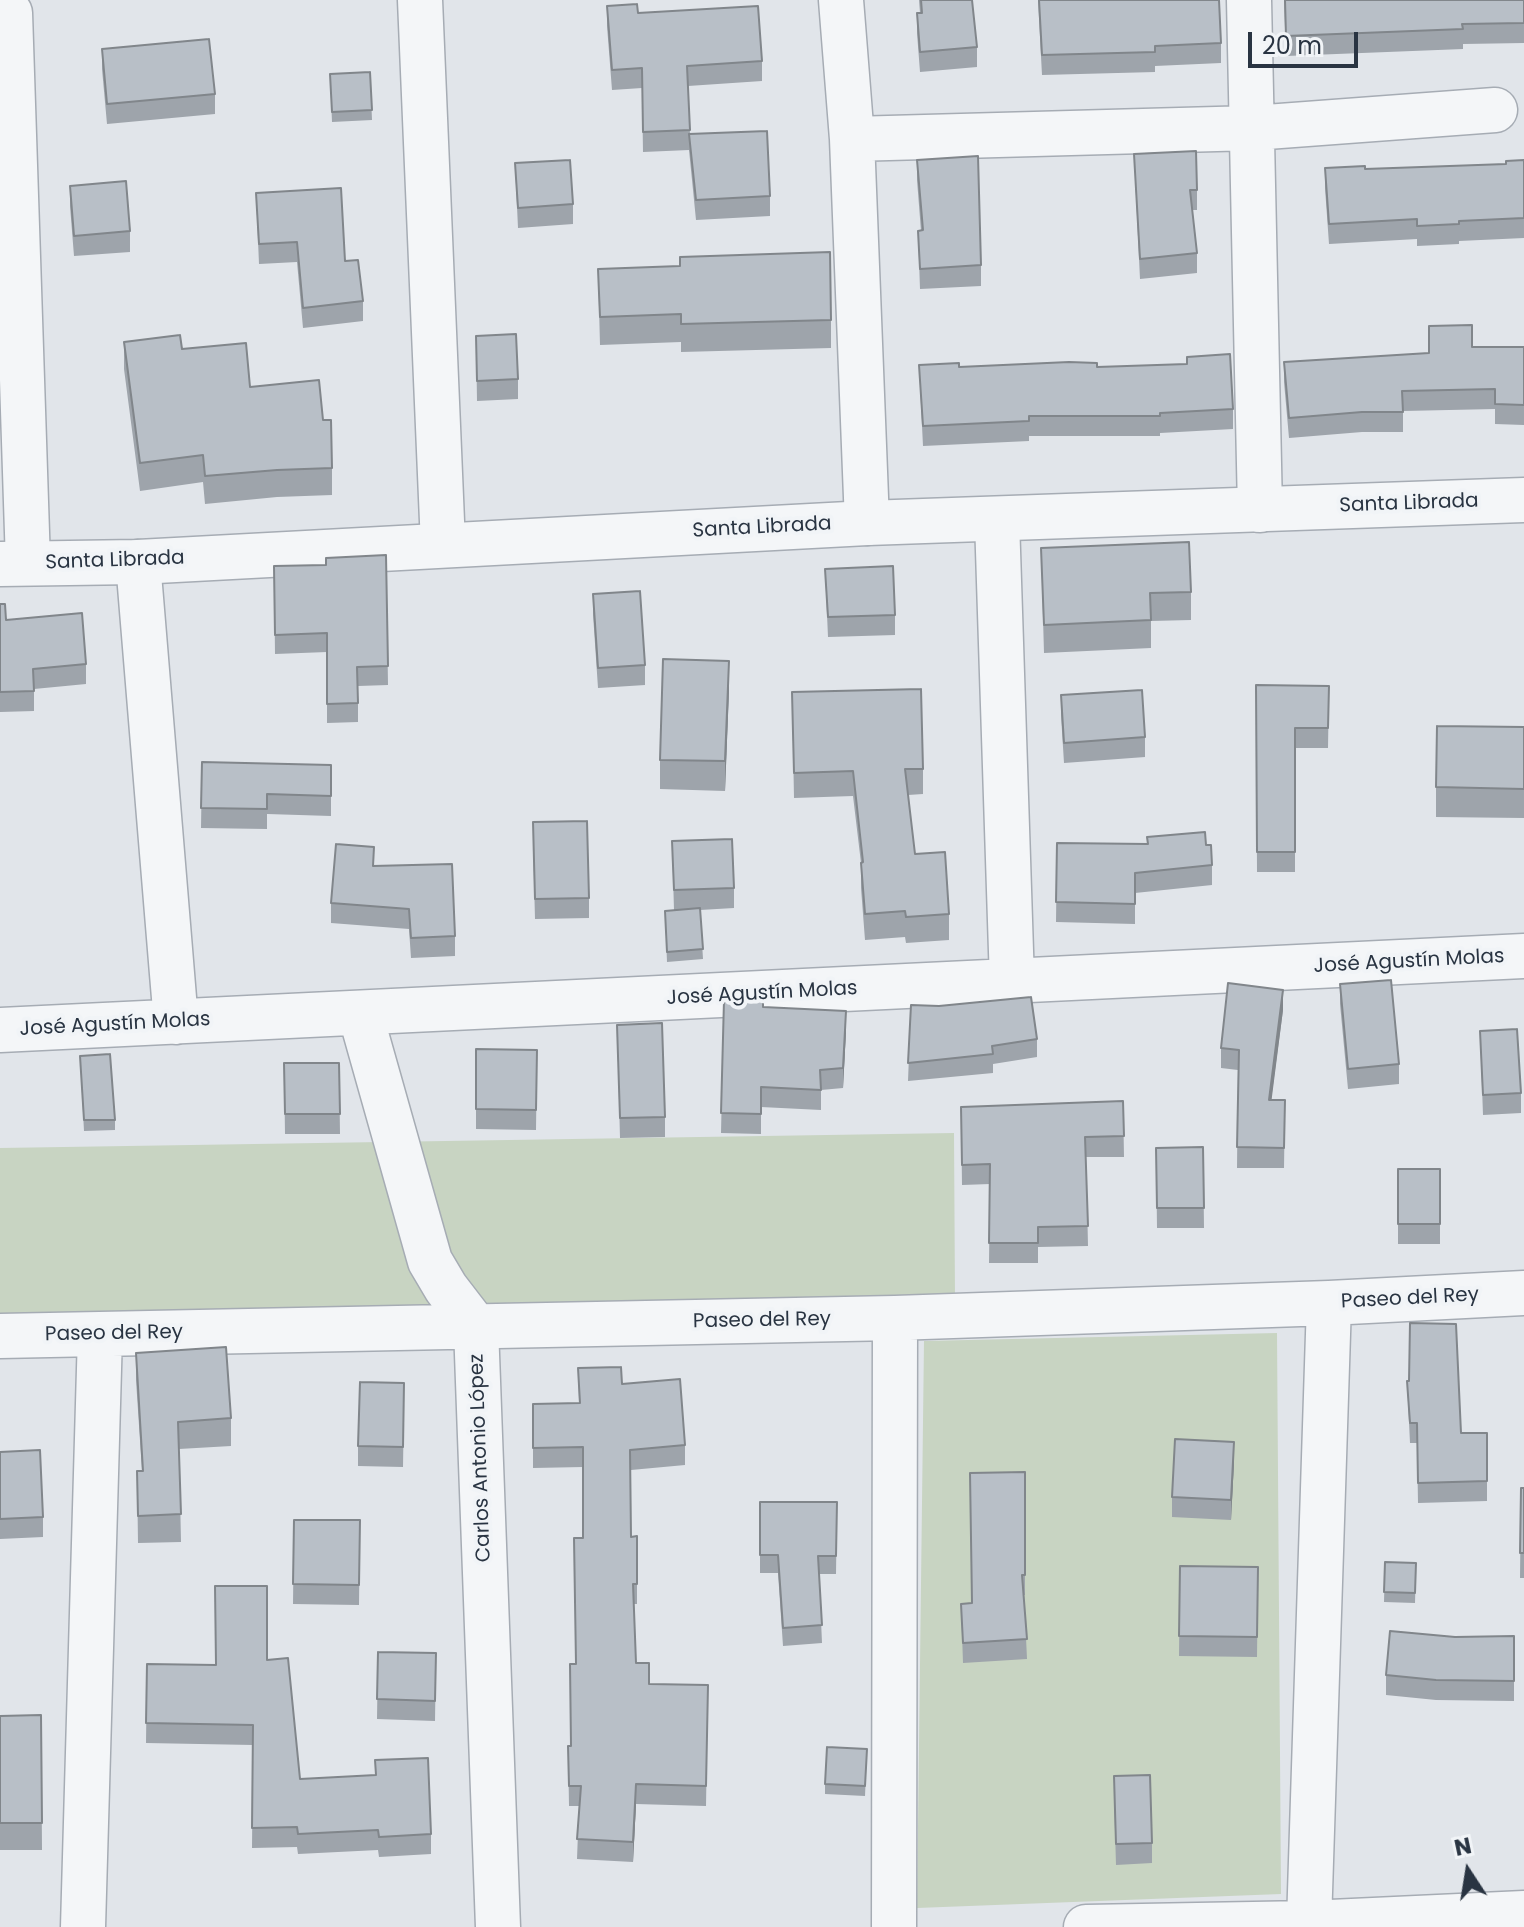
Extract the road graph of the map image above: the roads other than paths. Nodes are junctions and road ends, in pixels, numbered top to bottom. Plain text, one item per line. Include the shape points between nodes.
1 (420, 0) edge
2 (841, 0) edge
3 (1249, 0) edge
4 (10, 13) dead end
5 (1495, 110) dead end
6 (1253, 128) junction
7 (852, 139) junction
8 (1524, 500) edge
9 (1260, 510) junction
10 (997, 520) junction
11 (867, 523) junction
12 (443, 545) junction
13 (138, 562) junction
14 (14, 564) edge
15 (1524, 956) edge
16 (1012, 982) junction
17 (360, 1013) junction
18 (176, 1022) junction
19 (0, 1030) edge
20 (1524, 1293) edge
21 (1329, 1303) junction
22 (895, 1318) junction
23 (476, 1327) junction
24 (100, 1334) junction
25 (0, 1336) edge
26 (1524, 1913) edge
27 (1309, 1923) junction
28 (83, 1927) edge
29 (498, 1927) edge
30 (894, 1927) edge
31 (1086, 1927) edge

1 - 12 street
2 - 7 street
3 - 6 street
4 - 14 street
5 - 6 street
6 - 7 street
6 - 9 street
7 - 11 street
8 - 9 street, Santa Librada
9 - 10 street, Santa Librada
10 - 11 street, Santa Librada
10 - 16 street
11 - 12 street, Santa Librada
12 - 13 street, Santa Librada
13 - 14 street, Santa Librada
13 - 18 street
15 - 16 street, José Agustín Molas
16 - 17 street, José Agustín Molas
17 - 18 street, José Agustín Molas
17 - 23 street, Carlos Antonio López via 430,1261
18 - 19 street, José Agustín Molas
20 - 21 street, Paseo del Rey
21 - 22 street, Paseo del Rey
21 - 27 street
22 - 23 street, Paseo del Rey
22 - 30 street
23 - 24 street, Paseo del Rey
23 - 29 street, Carlos Antonio López
24 - 25 street, Paseo del Rey
24 - 28 street
26 - 27 street
27 - 31 street

